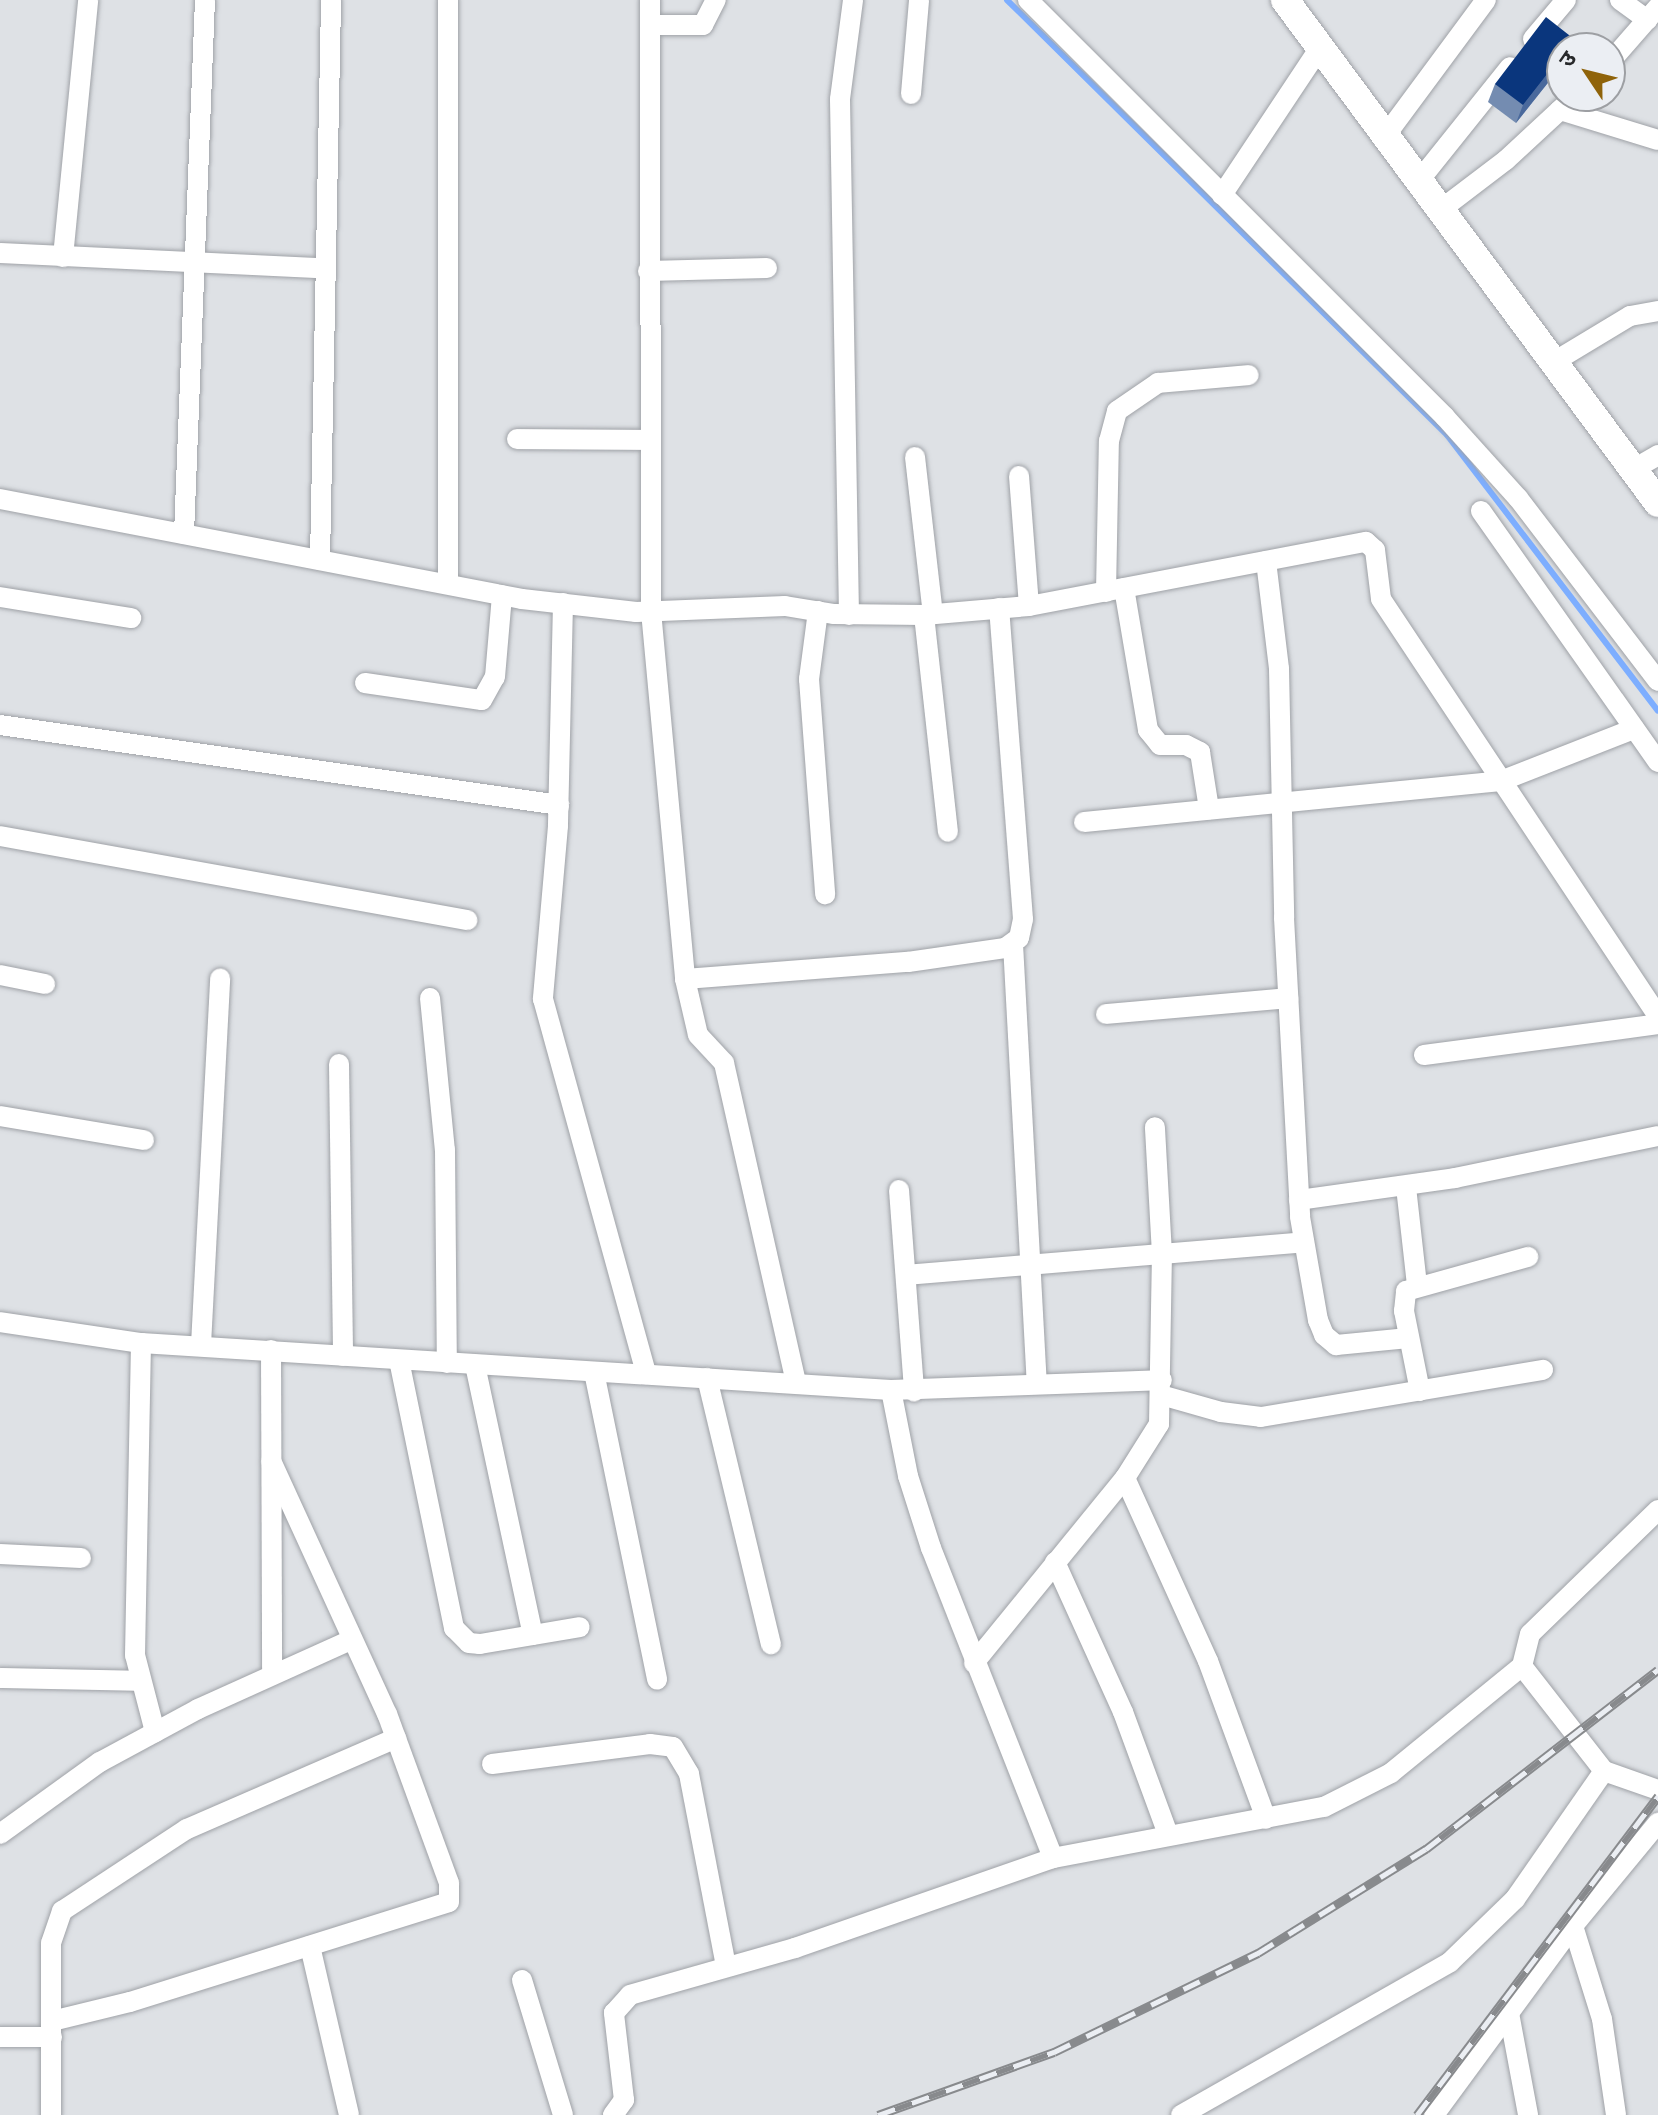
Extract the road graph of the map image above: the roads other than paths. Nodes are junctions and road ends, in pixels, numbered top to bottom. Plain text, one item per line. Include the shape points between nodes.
1 (88, 0) edge
2 (205, 0) edge
3 (331, 0) edge
4 (448, 0) edge
5 (650, 0) edge
6 (716, 0) edge
7 (853, 0) edge
8 (919, 0) edge
9 (1028, 0) edge
10 (1285, 0) edge
11 (1486, 0) edge
12 (1566, 0) edge
13 (1620, 0) edge
14 (1653, 13) edge
15 (650, 25) junction
16 (1626, 44) edge
17 (1321, 46) junction
18 (911, 94) dead end
19 (1556, 112) edge
20 (1589, 112) edge
21 (1383, 139) junction
22 (1658, 140) edge
23 (1418, 182) junction
24 (1222, 195) junction
25 (1439, 211) junction
26 (0, 253) edge
27 (63, 257) junction
28 (198, 262) junction
29 (322, 268) junction
30 (767, 268) dead end
31 (648, 271) junction
32 (1658, 311) edge
33 (1552, 363) junction
34 (1249, 375) dead end
35 (517, 439) dead end
36 (648, 440) junction
37 (1658, 455) edge
38 (915, 457) dead end
39 (1634, 469) junction
40 (1019, 476) dead end
41 (0, 499) edge
42 (1658, 503) edge
43 (1481, 511) dead end
44 (184, 534) junction
45 (320, 560) junction
46 (1266, 561) junction
47 (448, 584) junction
48 (1115, 590) junction
49 (502, 595) junction
50 (0, 597) edge
51 (563, 603) junction
52 (1029, 606) junction
53 (999, 608) junction
54 (651, 611) junction
55 (818, 611) junction
56 (849, 615) junction
57 (929, 615) junction
58 (131, 618) dead end
59 (1658, 681) edge
60 (365, 683) dead end
61 (0, 725) edge
62 (1634, 729) junction
63 (1658, 762) edge
64 (1501, 781) junction
65 (1283, 802) junction
66 (559, 805) junction
67 (1209, 809) junction
68 (1084, 822) dead end
69 (948, 832) dead end
70 (0, 836) edge
71 (825, 894) dead end
72 (468, 920) dead end
73 (1013, 944) junction
74 (0, 975) edge
75 (220, 978) dead end
76 (685, 979) junction
77 (45, 984) dead end
78 (430, 998) dead end
79 (1288, 998) junction
80 (1106, 1014) dead end
81 (1658, 1016) edge
82 (1658, 1024) edge
83 (1424, 1055) dead end
84 (339, 1064) dead end
85 (0, 1116) edge
86 (1155, 1127) dead end
87 (1658, 1136) edge
88 (144, 1140) dead end
89 (1406, 1187) junction
90 (899, 1190) dead end
91 (1299, 1200) junction
92 (1304, 1242) junction
93 (1162, 1254) junction
94 (1528, 1257) dead end
95 (1029, 1263) junction
96 (906, 1275) junction
97 (1417, 1285) junction
98 (0, 1322) edge
99 (1409, 1338) junction
100 (141, 1343) junction
101 (201, 1345) junction
102 (271, 1350) junction
103 (343, 1356) junction
104 (399, 1360) junction
105 (447, 1363) junction
106 (475, 1365) junction
107 (1543, 1370) dead end
108 (594, 1372) junction
109 (646, 1374) junction
110 (707, 1378) junction
111 (796, 1383) junction
112 (1037, 1383) junction
113 (1162, 1388) junction
114 (891, 1390) junction
115 (914, 1391) junction
116 (1420, 1391) junction
117 (271, 1461) junction
118 (1125, 1478) junction
119 (1658, 1510) edge
120 (0, 1554) edge
121 (81, 1558) dead end
122 (1055, 1562) junction
123 (580, 1627) dead end
124 (533, 1635) junction
125 (351, 1640) junction
126 (771, 1644) dead end
127 (974, 1663) junction
128 (1522, 1666) junction
129 (272, 1674) junction
130 (0, 1678) edge
131 (657, 1680) dead end
132 (138, 1681) junction
133 (155, 1732) junction
134 (396, 1738) junction
135 (492, 1764) dead end
136 (1604, 1771) junction
137 (1658, 1790) edge
138 (1266, 1819) junction
139 (1658, 1823) edge
140 (0, 1834) edge
141 (1168, 1834) junction
142 (1053, 1858) junction
143 (1573, 1926) junction
144 (310, 1946) junction
145 (726, 1966) junction
146 (522, 1980) dead end
147 (1509, 2013) junction
148 (52, 2029) junction
149 (0, 2037) edge
150 (51, 2115) edge
151 (349, 2115) edge
152 (563, 2115) edge
153 (613, 2115) edge
154 (1181, 2115) edge
155 (1434, 2115) edge
156 (1528, 2115) edge
157 (1616, 2115) edge

1 - 27 street
2 - 28 street
3 - 29 street
4 - 47 street
5 - 15 street
6 - 15 street via 703,25
7 - 56 street via 840,99
8 - 18 street
9 - 24 street
10 - 17 street
11 - 21 street
12 - 23 street
13 - 14 street
14 - 16 street
15 - 31 street
17 - 21 street
17 - 24 street
19 - 25 street
20 - 22 street
21 - 23 street
23 - 25 street
24 - 59 street via 1518,498
25 - 33 street
26 - 27 street
27 - 28 street
28 - 29 street
28 - 44 street
29 - 45 street
30 - 31 street
31 - 36 street
32 - 33 street via 1630,316
33 - 39 street
34 - 48 street via 1158,383 1117,411 1106,492
35 - 36 street
36 - 54 street
37 - 39 street
38 - 57 street
39 - 42 street
40 - 52 street
41 - 44 street
43 - 62 street
44 - 45 street
45 - 47 street
46 - 48 street
46 - 64 street via 1371,543 1381,599
46 - 65 street via 1279,669
47 - 49 street
48 - 52 street
48 - 67 street via 1148,730 1160,745 1186,745 1200,752
49 - 51 street
49 - 60 street via 495,677 482,700
50 - 58 street
51 - 54 street
51 - 66 street
52 - 53 street
53 - 57 street
53 - 73 street via 1023,919
54 - 55 street via 770,606
54 - 76 street
55 - 56 street
55 - 71 street via 809,679
56 - 57 street
57 - 69 street
61 - 66 street
62 - 63 street
62 - 64 street
64 - 65 street
64 - 81 street
65 - 67 street
65 - 79 street
66 - 109 street via 543,999
67 - 68 street
70 - 72 street
73 - 76 street via 908,962
73 - 95 street
74 - 77 street
75 - 101 street
76 - 111 street via 698,1035 724,1063
78 - 105 street via 445,1150
79 - 80 street
79 - 91 street
82 - 83 street
84 - 103 street
85 - 88 street
86 - 93 street
87 - 89 street
89 - 91 street
89 - 97 street
90 - 96 street
91 - 92 street
92 - 93 street
92 - 99 street via 1318,1320 1329,1342
93 - 95 street
93 - 113 street
94 - 97 street
95 - 96 street
95 - 112 street
96 - 115 street
97 - 99 street via 1403,1299
98 - 100 street
99 - 116 street
100 - 101 street
100 - 132 street via 135,1507
101 - 102 street
102 - 103 street
102 - 117 street
103 - 104 street
104 - 105 street
104 - 124 street via 454,1628 469,1643 480,1644
105 - 106 street
106 - 108 street
106 - 124 street
107 - 116 street
108 - 109 street
108 - 131 street
109 - 110 street
110 - 111 street
110 - 126 street
111 - 114 street
112 - 113 street
112 - 115 street
113 - 116 street via 1221,1412 1261,1417
113 - 118 street via 1159,1424
114 - 115 street
114 - 127 street via 908,1476
117 - 125 street
117 - 129 street
118 - 122 street
118 - 138 street via 1208,1661
119 - 128 street via 1530,1634
120 - 121 street
122 - 127 street
122 - 141 street via 1123,1712
123 - 124 street
125 - 129 street
125 - 134 street
127 - 142 street
128 - 136 street
128 - 138 street via 1369,1787 1324,1807
129 - 133 street
130 - 132 street
132 - 133 street
133 - 140 street via 100,1762
134 - 144 street via 449,1883 449,1902
134 - 148 street via 187,1829 72,1902 53,1931
135 - 145 street via 650,1744 673,1747 689,1774
136 - 137 street
136 - 154 street via 1515,1899 1450,1962
138 - 141 street
139 - 143 street
141 - 142 street
142 - 145 street via 795,1948
143 - 147 street
143 - 157 street via 1602,2019
144 - 148 street
144 - 151 street
145 - 153 street via 658,1984 621,2003 613,2023 624,2100
146 - 152 street
147 - 155 street
147 - 156 street
148 - 149 street
148 - 150 street

